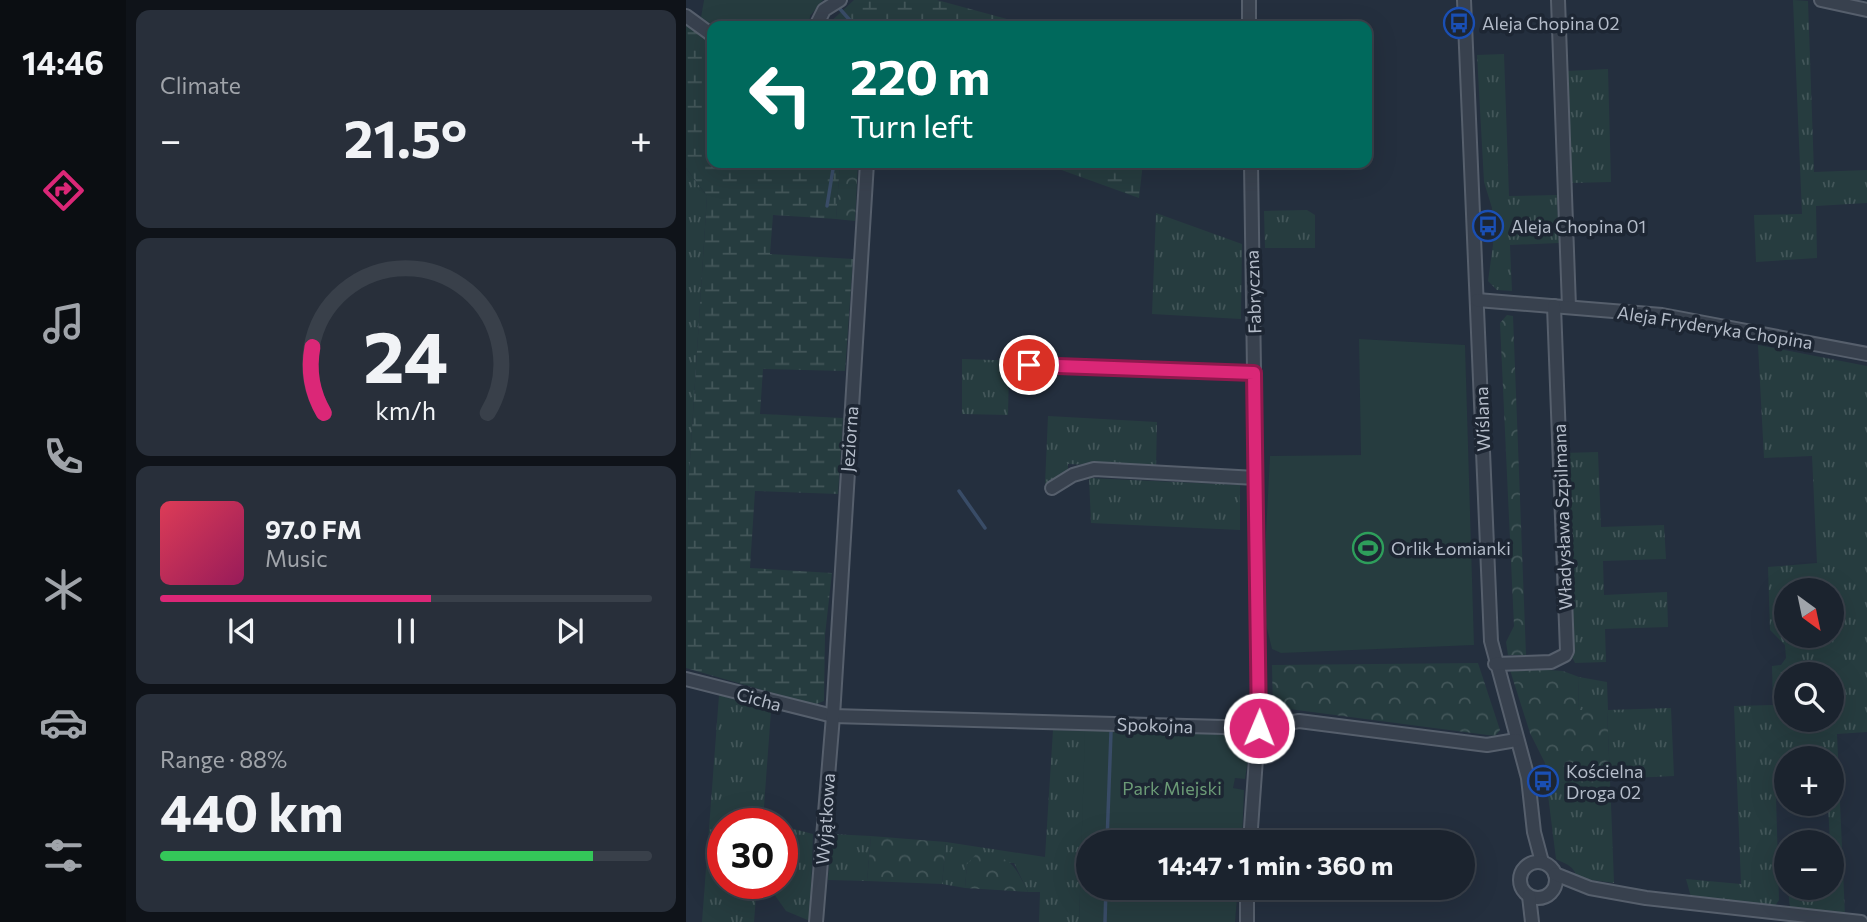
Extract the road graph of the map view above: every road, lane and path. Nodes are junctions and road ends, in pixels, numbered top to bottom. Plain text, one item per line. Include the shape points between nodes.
1 (840, 0) edge
2 (1249, 0) edge
3 (1464, 0) edge
4 (1558, 0) edge
5 (1821, 0) edge
6 (1867, 10) edge
7 (686, 16) edge
8 (818, 21) edge
9 (1249, 21) edge
10 (707, 31) edge
11 (867, 168) edge
12 (1251, 168) edge
13 (1478, 300) junction
14 (1554, 306) junction
15 (1569, 307) junction
16 (1867, 354) edge
17 (1029, 365) dead end
18 (1254, 373) junction
19 (1256, 478) junction
20 (1052, 488) dead end
21 (1495, 664) junction
22 (686, 679) edge
23 (833, 716) junction
24 (1259, 728) junction
25 (1517, 740) junction
26 (1251, 830) edge
27 (1536, 863) junction
28 (1555, 874) junction
29 (1590, 888) junction
30 (1541, 895) junction
31 (1247, 900) edge
32 (1841, 921) edge
33 (816, 922) edge
34 (1247, 922) edge
35 (1532, 922) edge
36 (1540, 922) edge
37 (1861, 922) edge

1 - 8 street via 824,10
2 - 9 street
3 - 13 street, Wiślana
4 - 15 street
5 - 6 street
7 - 10 street
11 - 23 street, Jeziorna
12 - 18 street, Fabryczna
13 - 14 street, Aleja Fryderyka Chopina
13 - 21 street, Wiślana
14 - 15 street, Aleja Fryderyka Chopina
14 - 21 street, Władysława Szpilmana via 1567,651 1551,662
15 - 16 street, Aleja Fryderyka Chopina via 1662,315
17 - 18 street
18 - 19 street, Fabryczna
19 - 20 street via 1094,469
19 - 24 street, Fabryczna
21 - 25 street, Wiślana
22 - 23 street, Cicha
23 - 24 street, Spokojna
23 - 33 street, Wyjątkowa
24 - 25 street, Spokojna via 1299,721 1488,745
24 - 26 street, Fabryczna
25 - 27 street, Wiślana via 1528,778
27 - 28 street
27 - 30 street via 1520,879 1524,891
28 - 29 street
28 - 30 street
29 - 30 street
29 - 32 street
30 - 35 street
30 - 36 street
31 - 34 street
32 - 37 street

